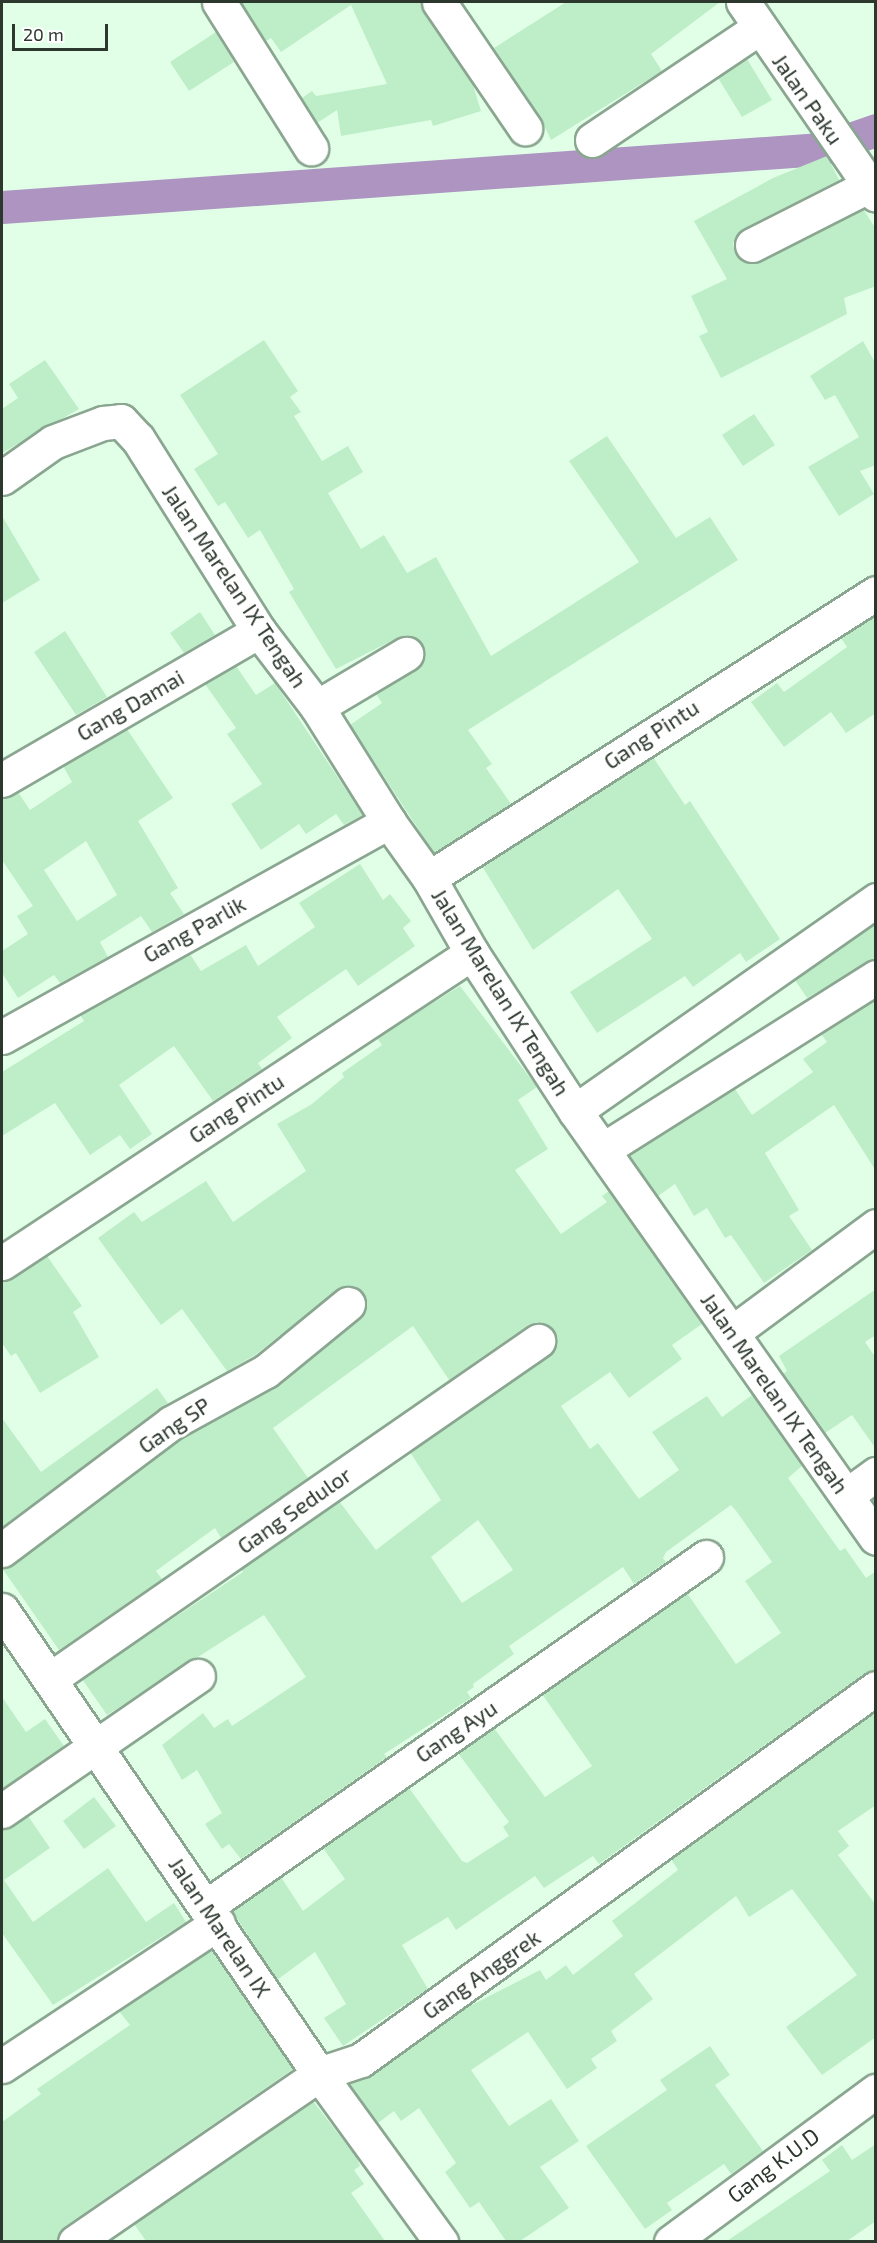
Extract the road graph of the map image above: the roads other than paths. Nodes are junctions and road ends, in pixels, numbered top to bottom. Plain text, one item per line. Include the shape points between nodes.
1 (219, 2) edge
2 (439, 2) edge
3 (751, 14) edge
4 (525, 128) dead end
5 (592, 140) dead end
6 (311, 148) dead end
7 (869, 183) edge
8 (752, 245) dead end
9 (2, 478) edge
10 (876, 593) edge
11 (259, 631) junction
12 (406, 654) dead end
13 (317, 707) junction
14 (2, 780) edge
15 (389, 822) junction
16 (429, 878) junction
17 (876, 900) edge
18 (471, 953) junction
19 (876, 977) edge
20 (2, 1038) edge
21 (575, 1111) junction
22 (604, 1149) junction
23 (876, 1226) edge
24 (2, 1263) edge
25 (348, 1304) dead end
26 (733, 1332) junction
27 (538, 1341) dead end
28 (876, 1474) edge
29 (847, 1495) junction
30 (876, 1538) edge
31 (2, 1550) edge
32 (706, 1557) dead end
33 (2, 1610) edge
34 (198, 1676) dead end
35 (50, 1679) junction
36 (876, 1688) edge
37 (97, 1748) junction
38 (2, 1811) edge
39 (212, 1915) junction
40 (2, 2066) edge
41 (319, 2074) junction
42 (876, 2091) edge
43 (75, 2241) edge
44 (441, 2241) edge
45 (671, 2241) edge

1 - 6 street
2 - 4 street
3 - 5 street
3 - 7 street, Jalan Paku
7 - 8 street
9 - 11 street, Jalan Marelan IX Tengah via 53,442 103,423 121,421 138,439
10 - 16 street, Gang Pintu
11 - 13 street, Jalan Marelan IX Tengah
11 - 14 street, Gang Damai
12 - 13 street
13 - 15 street, Jalan Marelan IX Tengah
15 - 16 street, Jalan Marelan IX Tengah
15 - 20 street, Gang Parlik
16 - 18 street, Jalan Marelan IX Tengah
17 - 21 street
18 - 21 street, Jalan Marelan IX Tengah
18 - 24 street, Gang Pintu
19 - 22 street
21 - 22 street, Jalan Marelan IX Tengah
22 - 26 street, Jalan Marelan IX Tengah
23 - 26 street
25 - 31 street, Gang SP via 266,1371 171,1423
26 - 29 street, Jalan Marelan IX Tengah
27 - 35 street, Gang Sedulor
28 - 29 street
29 - 30 street, Jalan Marelan IX Tengah
32 - 39 street, Gang Ayu
33 - 35 street, Jalan Marelan IX
34 - 37 street
35 - 37 street, Jalan Marelan IX
36 - 41 street, Gang Anggrek via 361,2060
37 - 38 street
37 - 39 street, Jalan Marelan IX
39 - 40 street, Gang Ayu
39 - 41 street, Jalan Marelan IX
41 - 43 street, Gang Anggrek
41 - 44 street, Jalan Marelan IX
42 - 45 street, Gang K.U.D

